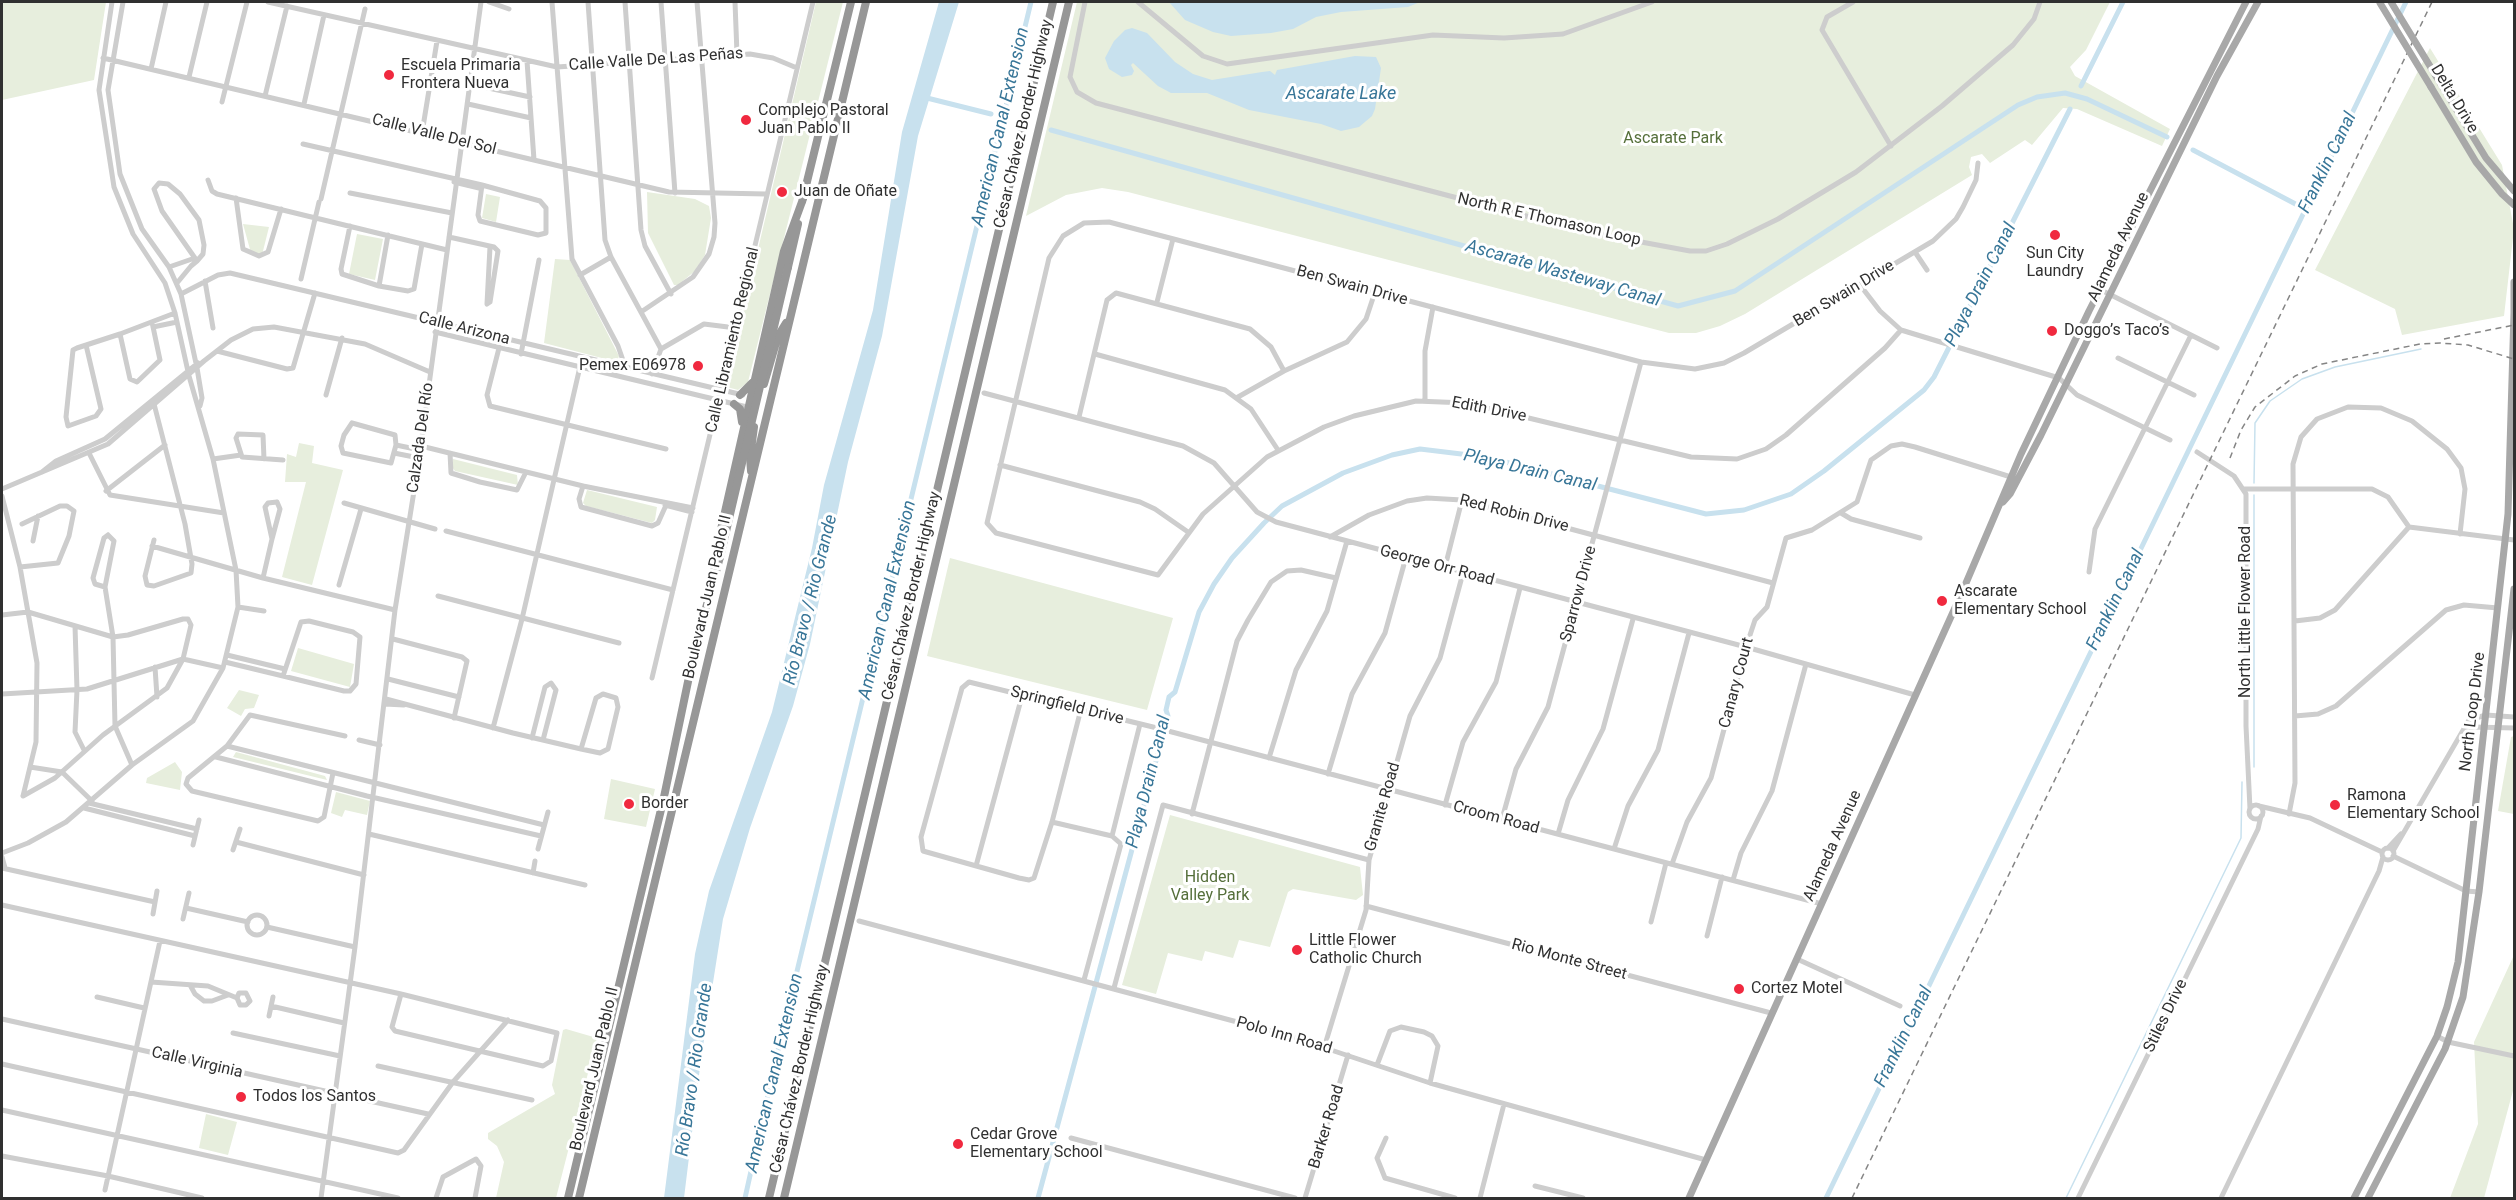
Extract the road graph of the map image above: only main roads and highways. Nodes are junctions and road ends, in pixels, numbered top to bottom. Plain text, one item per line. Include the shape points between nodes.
1 (851, 2) edge
2 (866, 2) edge
3 (1053, 2) edge
4 (1069, 2) edge
5 (2246, 2) edge
6 (2258, 2) edge
7 (2379, 2) edge
8 (2391, 2) edge
9 (2514, 190) edge
10 (803, 199) junction
11 (2514, 205) edge
12 (2514, 282) edge
13 (792, 312) junction
14 (2514, 314) edge
15 (2514, 336) edge
16 (754, 380) junction
17 (740, 395) road end
18 (750, 402) junction
19 (734, 404) road end
20 (2513, 430) edge
21 (742, 431) junction
22 (752, 477) junction
23 (2002, 504) junction
24 (2514, 589) edge
25 (695, 648) junction
26 (2362, 1182) junction
27 (2373, 1188) junction
28 (568, 1198) edge
29 (579, 1198) edge
30 (769, 1198) edge
31 (784, 1198) edge
32 (1689, 1198) edge
33 (2354, 1198) edge
34 (2368, 1198) edge

1 - 10 highway, Boulevard Juan Pablo II
2 - 13 highway, Boulevard Juan Pablo II
3 - 30 highway, César Chávez Border Highway
4 - 31 highway, César Chávez Border Highway
5 - 23 main road, Alameda Avenue via 2101,290 2011,477
6 - 23 main road, Alameda Avenue
7 - 11 main road, Delta Drive, bridge via 2476,162
8 - 9 main road, Delta Drive, bridge via 2486,158
10 - 16 highway via 784,251
10 - 25 highway, Boulevard Juan Pablo II, bridge via 720,557
12 - 14 main road, North Loop Drive
13 - 18 highway via 778,336 763,390
13 - 22 highway, Boulevard Juan Pablo II
14 - 15 main road, North Loop Drive
15 - 20 main road, North Loop Drive
16 - 17 highway
16 - 18 highway
18 - 21 highway
18 - 22 highway via 756,412 750,457
19 - 21 highway via 741,413
20 - 26 main road, North Loop Drive via 2506,539 2453,984 2437,1036
21 - 25 highway
22 - 29 highway, Boulevard Juan Pablo II
23 - 32 main road, Alameda Avenue
24 - 27 main road, North Loop Drive via 2469,970 2448,1042
25 - 28 highway, Boulevard Juan Pablo II via 664,798
26 - 27 main road
26 - 33 main road, North Loop Drive
27 - 34 main road, North Loop Drive

